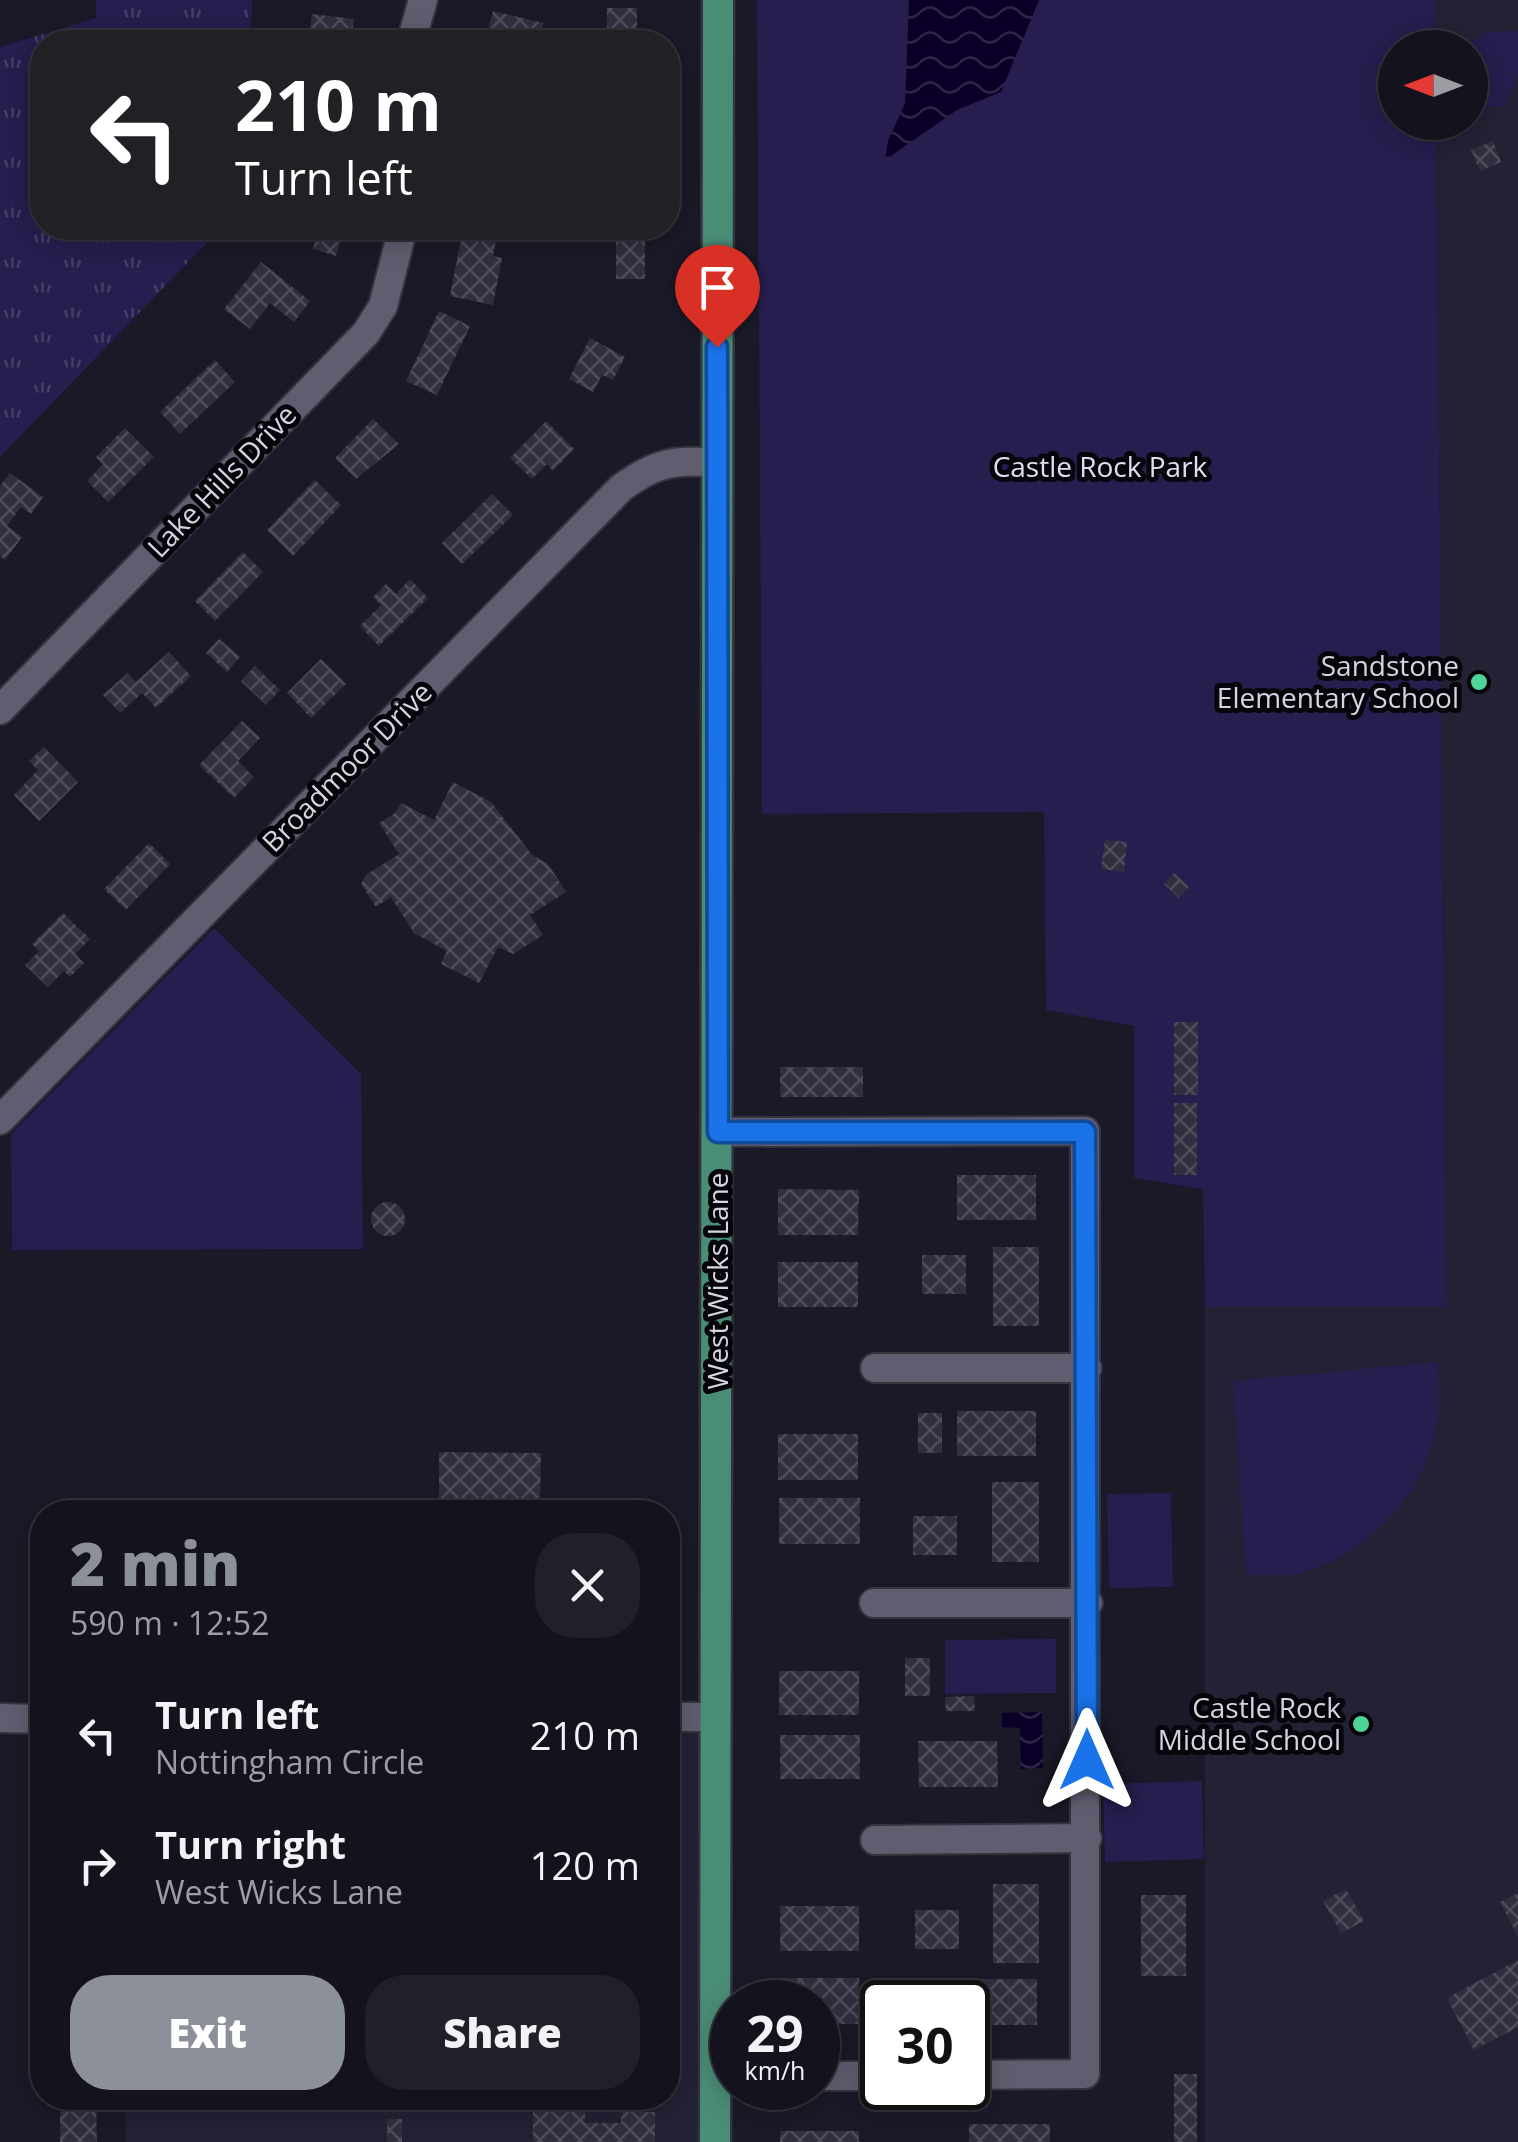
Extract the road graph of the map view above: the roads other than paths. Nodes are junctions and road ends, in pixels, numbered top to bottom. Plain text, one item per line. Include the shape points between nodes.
1 (423, 0) edge
2 (718, 0) edge
3 (414, 30) edge
4 (400, 240) edge
5 (717, 462) junction
6 (0, 710) edge
7 (0, 1120) edge
8 (718, 1132) junction
9 (875, 1368) dead end
10 (1087, 1368) junction
11 (874, 1603) dead end
12 (1088, 1603) junction
13 (680, 1717) edge
14 (716, 1717) junction
15 (0, 1718) edge
16 (30, 1719) edge
17 (1087, 1838) junction
18 (875, 1840) dead end
19 (722, 1980) edge
20 (990, 2075) edge
21 (719, 2110) edge
22 (715, 2142) edge

1 - 3 street
2 - 5 main road, West Wicks Lane
4 - 6 street, Lake Hills Drive via 383,306 366,332
5 - 7 street, Broadmoor Drive via 674,460 649,467 621,488
5 - 8 main road, West Wicks Lane
8 - 10 street via 1085,1132
8 - 14 main road, West Wicks Lane
9 - 10 street
10 - 12 street
11 - 12 street
12 - 17 street
13 - 14 street
14 - 19 main road, West Wicks Lane
15 - 16 street
17 - 18 street
17 - 20 street via 1085,2074
21 - 22 main road, West Wicks Lane

